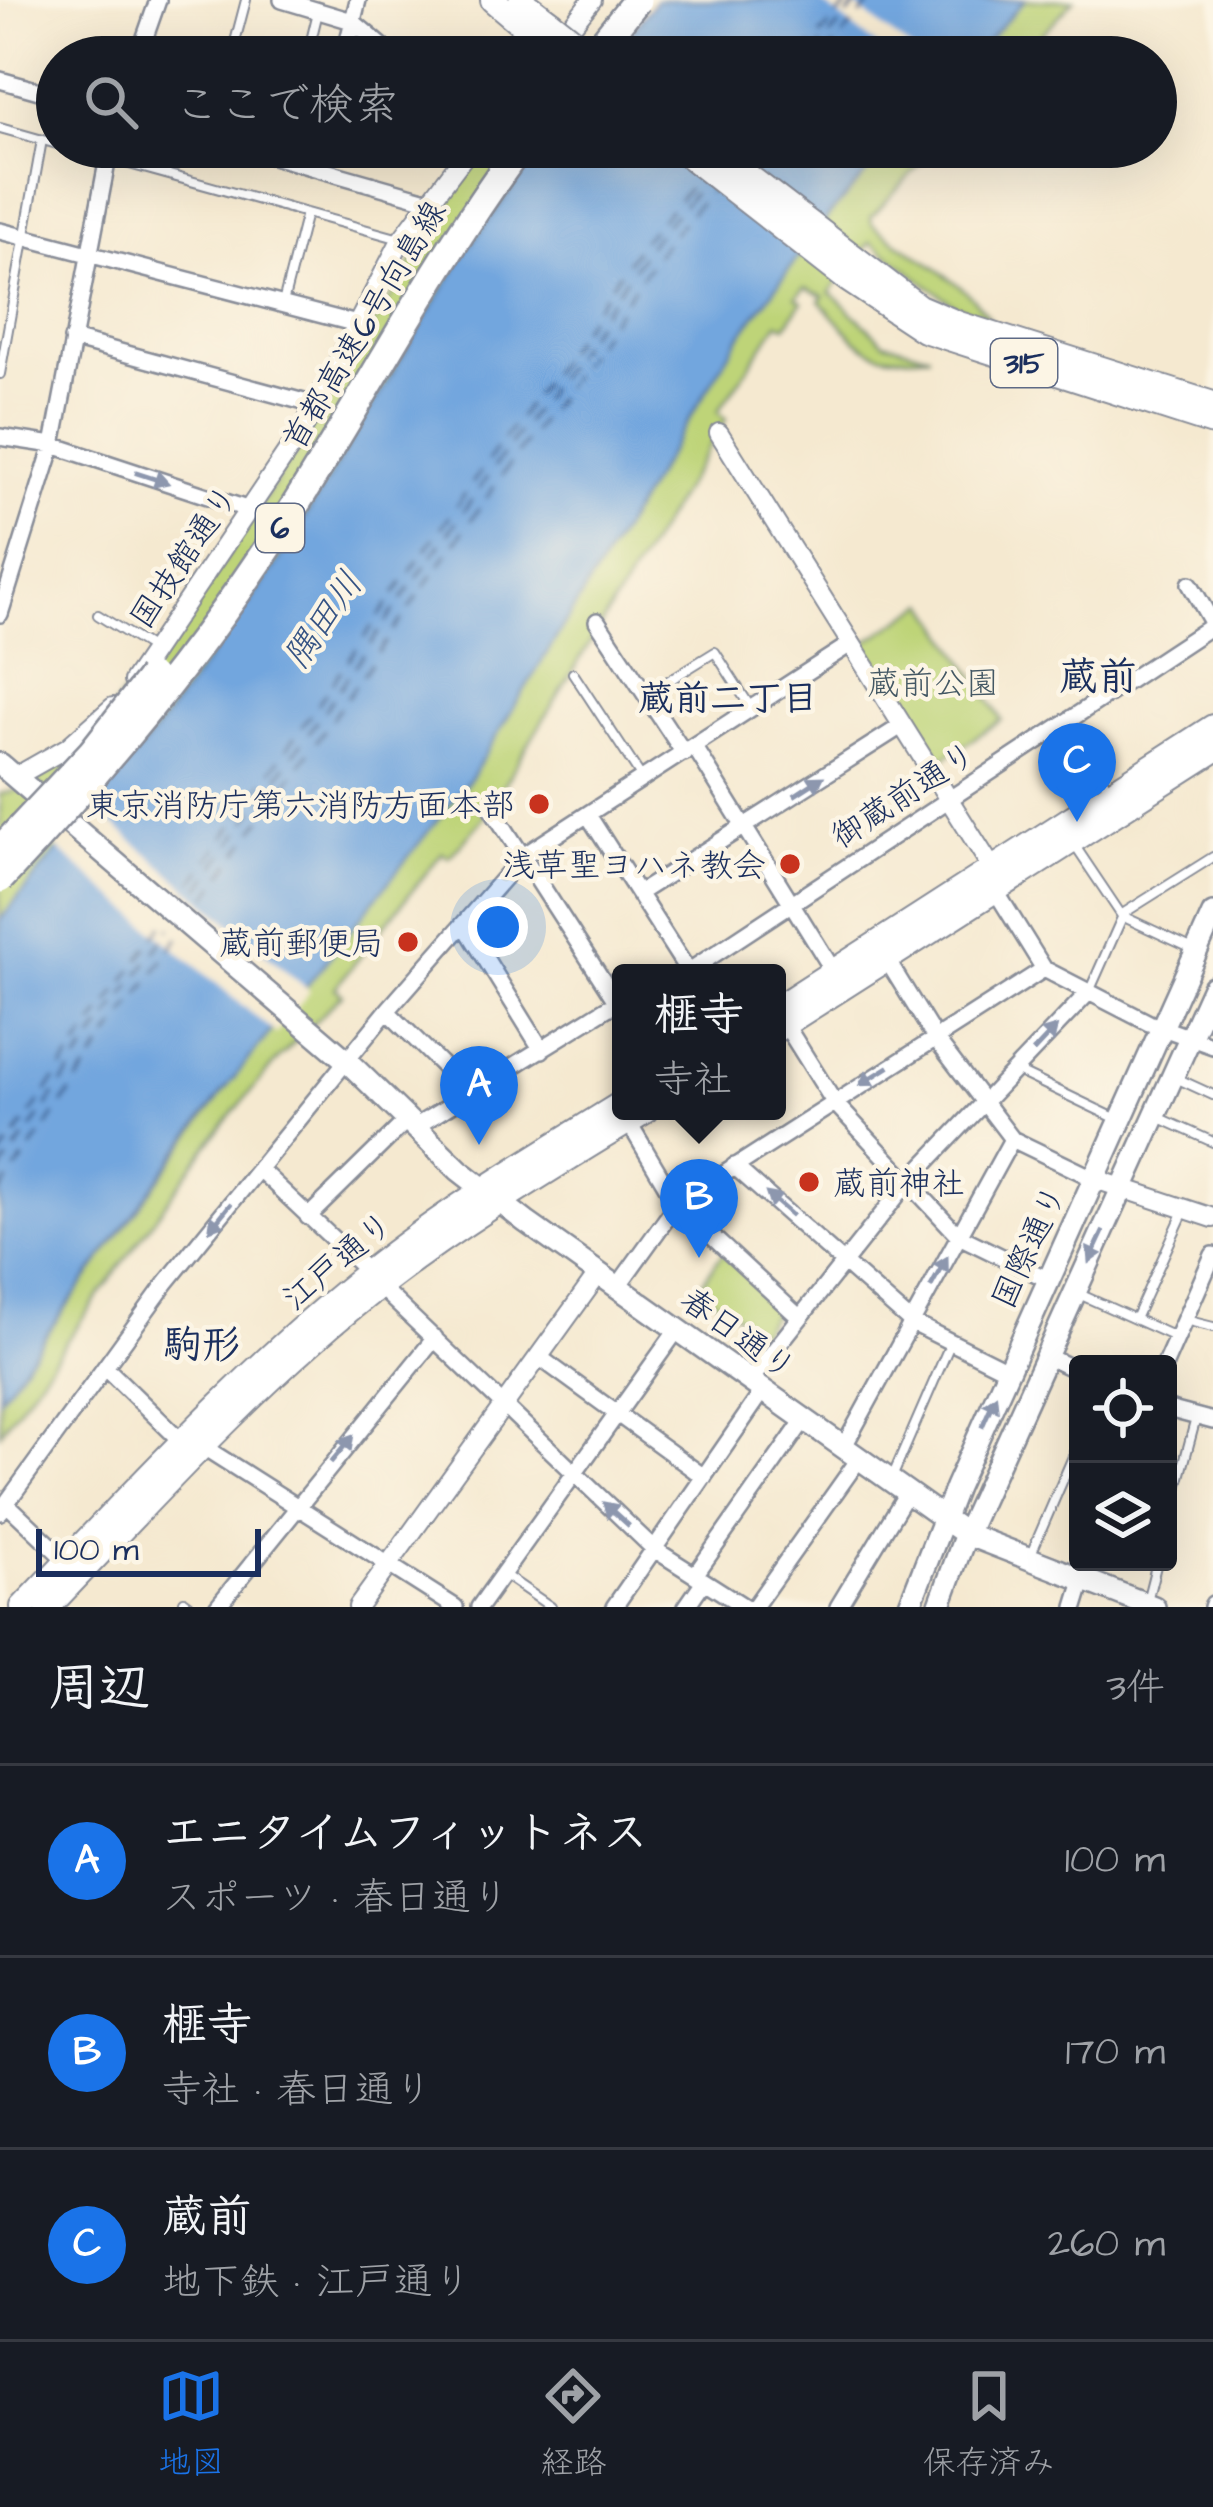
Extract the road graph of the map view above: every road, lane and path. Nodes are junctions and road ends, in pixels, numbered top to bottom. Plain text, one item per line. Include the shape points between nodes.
1 (158, 0) edge
2 (246, 0) edge
3 (282, 0) edge
4 (358, 0) edge
5 (493, 0) edge
6 (521, 0) edge
7 (592, 0) edge
8 (613, 0) edge
9 (637, 0) edge
10 (319, 11) junction
11 (352, 21) junction
12 (145, 36) edge
13 (237, 36) edge
14 (312, 36) edge
15 (349, 36) edge
16 (370, 36) edge
17 (541, 36) edge
18 (543, 36) edge
19 (549, 36) edge
20 (583, 36) edge
21 (609, 36) edge
22 (0, 80) edge
23 (36, 90) edge
24 (0, 128) edge
25 (36, 138) edge
26 (37, 168) edge
27 (106, 168) edge
28 (157, 168) edge
29 (316, 168) edge
30 (454, 168) edge
31 (483, 168) edge
32 (505, 168) edge
33 (708, 168) edge
34 (734, 168) edge
35 (427, 200) junction
36 (306, 214) junction
37 (0, 231) edge
38 (23, 237) junction
39 (401, 240) junction
40 (87, 254) junction
41 (853, 271) junction
42 (283, 305) junction
43 (357, 324) junction
44 (72, 339) junction
45 (0, 374) edge
46 (1213, 404) edge
47 (315, 405) junction
48 (1213, 423) edge
49 (719, 433) dead end
50 (0, 437) edge
51 (53, 445) junction
52 (250, 510) junction
53 (1190, 584) dead end
54 (0, 614) edge
55 (98, 614) dead end
56 (597, 621) dead end
57 (1213, 625) edge
58 (852, 643) junction
59 (156, 651) junction
60 (573, 673) dead end
61 (646, 695) junction
62 (751, 709) junction
63 (1069, 720) junction
64 (903, 725) junction
65 (1213, 727) edge
66 (689, 749) junction
67 (92, 752) junction
68 (1213, 752) edge
69 (7, 771) edge
70 (643, 779) junction
71 (1111, 793) junction
72 (949, 799) junction
73 (490, 806) dead end
74 (588, 815) junction
75 (0, 828) edge
76 (743, 828) junction
77 (1071, 841) junction
78 (0, 850) edge
79 (523, 856) junction
80 (1213, 857) edge
81 (998, 877) junction
82 (0, 879) edge
83 (639, 893) junction
84 (792, 903) junction
85 (1213, 914) edge
86 (1122, 916) junction
87 (464, 924) junction
88 (1197, 950) junction
89 (887, 960) junction
90 (682, 964) edge
91 (699, 964) edge
92 (1044, 969) junction
93 (834, 972) junction
94 (1213, 987) edge
95 (1088, 993) junction
96 (612, 994) edge
97 (612, 1007) edge
98 (387, 1011) junction
99 (786, 1015) edge
100 (786, 1017) edge
101 (1162, 1028) junction
102 (786, 1029) edge
103 (1190, 1038) junction
104 (934, 1039) junction
105 (1213, 1046) edge
106 (542, 1050) junction
107 (347, 1061) junction
108 (1016, 1070) junction
109 (1173, 1076) junction
110 (470, 1093) junction
111 (1213, 1094) edge
112 (834, 1102) junction
113 (986, 1102) junction
114 (1155, 1116) junction
115 (617, 1120) edge
116 (635, 1120) edge
117 (1120, 1120) junction
118 (411, 1123) junction
119 (1012, 1138) junction
120 (1213, 1142) edge
121 (734, 1166) junction
122 (259, 1169) junction
123 (1095, 1179) junction
124 (907, 1183) junction
125 (1122, 1188) junction
126 (491, 1194) junction
127 (676, 1204) junction
128 (1185, 1209) junction
129 (308, 1217) junction
130 (1213, 1218) edge
131 (959, 1237) junction
132 (1213, 1255) edge
133 (845, 1262) junction
134 (374, 1279) junction
135 (608, 1280) junction
136 (1049, 1280) junction
137 (1075, 1292) junction
138 (800, 1318) junction
139 (1135, 1319) junction
140 (1185, 1320) junction
141 (911, 1322) junction
142 (1213, 1327) edge
143 (677, 1330) junction
144 (435, 1338) junction
145 (1176, 1338) junction
146 (951, 1342) junction
147 (1169, 1355) edge
148 (1046, 1356) junction
149 (539, 1357) junction
150 (1069, 1367) edge
151 (106, 1368) junction
152 (1007, 1370) junction
153 (756, 1386) junction
154 (506, 1401) junction
155 (617, 1412) junction
156 (1204, 1418) edge
157 (804, 1420) junction
158 (191, 1443) junction
159 (851, 1454) junction
160 (1177, 1473) edge
161 (571, 1474) junction
162 (1069, 1475) edge
163 (704, 1477) junction
164 (898, 1487) junction
165 (295, 1505) junction
166 (3, 1508) edge
167 (943, 1519) junction
168 (966, 1534) junction
169 (654, 1549) junction
170 (1028, 1559) junction
171 (67, 1561) junction
172 (390, 1564) junction
173 (1156, 1571) edge
174 (1077, 1572) edge
175 (502, 1573) junction
176 (700, 1578) junction
177 (1150, 1606) edge
178 (23, 1607) edge
179 (48, 1607) edge
180 (217, 1607) edge
181 (358, 1607) edge
182 (455, 1607) edge
183 (479, 1607) edge
184 (551, 1607) edge
185 (614, 1607) edge
186 (686, 1607) edge
187 (745, 1607) edge
188 (754, 1607) edge
189 (838, 1607) edge
190 (909, 1607) edge
191 (939, 1607) edge
192 (1075, 1607) edge

1 - 12 street
2 - 13 lane
3 - 10 street
4 - 11 street
5 - 17 main road
6 - 18 main road
7 - 19 street
8 - 20 highway
9 - 21 highway, bridge
10 - 11 street
10 - 14 lane
11 - 15 street
11 - 16 street
22 - 23 street
24 - 25 lane
26 - 38 lane
27 - 40 street
28 - 36 lane
29 - 35 street
30 - 35 street, 国技館通り
31 - 67 highway, 首都高速6号向島線 / 6, bridge via 249,543
32 - 82 highway, 首都高速6号向島線 / 6, bridge via 226,608 116,751
33 - 41 main road, 315
34 - 41 main road, 315
35 - 39 street, 国技館通り
36 - 39 lane
36 - 42 lane
37 - 38 street
38 - 40 street
38 - 45 lane
39 - 43 street, 国技館通り
40 - 42 street
40 - 44 street
41 - 46 main road, 315 via 940,317
41 - 48 main road, 315 via 898,315 949,340
42 - 43 street
43 - 47 street, 国技館通り
44 - 47 street
44 - 51 street
47 - 52 street, 国技館通り
49 - 58 street
50 - 51 street
51 -> 52 street
51 - 54 street
52 - 59 street, 国技館通り
53 - 57 street
55 - 59 lane
56 - 61 street
57 - 63 street, 御蔵前通り
58 - 62 street
58 - 64 street
59 - 69 street, 国技館通り via 105,717
60 - 70 lane
61 - 62 lane via 715,652
61 - 66 street
62 - 66 street
63 - 71 lane
63 - 72 street, 御蔵前通り
64 - 72 street
76 -> 64 street
65 - 71 main road
66 - 70 street
66 - 76 street
67 - 75 highway, 6, bridge
67 - 78 highway, 首都高速6号向島線 / 6, bridge
68 - 77 main road
69 - 107 main road, 春日通り, bridge
70 - 74 street
71 - 81 main road
72 - 81 street
72 - 84 street, 御蔵前通り
73 - 79 street
74 - 79 street
74 - 83 street
76 - 83 street
76 - 84 street
77 - 81 main road
77 - 86 lane
79 - 87 street
79 - 96 street
80 - 86 lane
81 - 89 main road
81 - 92 street via 1000,898
81 - 93 main road
83 - 90 street
84 - 91 street, 御蔵前通り
84 - 93 street
85 - 88 main road, 国際通り
86 - 88 lane
86 - 95 lane
87 - 98 street
87 - 106 street
88 - 101 main road, 国際通り
89 - 100 main road
89 - 104 street
92 - 95 street
92 - 104 street
93 - 99 main road
94 - 103 main road, 国際通り
95 - 101 street
108 -> 95 street
97 - 106 street
98 - 107 street
98 - 110 street
101 - 103 street
101 - 117 main road, 国際通り
102 - 112 street
103 - 105 street
103 - 109 main road, 国際通り
104 -> 112 street
104 - 113 street
106 - 110 street
107 - 118 main road, 春日通り
107 - 122 street
108 - 113 street
108 - 117 lane
109 - 111 lane
109 - 114 main road, 国際通り
110 - 118 street
112 - 121 street
112 - 124 street
113 - 119 street
113 - 124 street
114 - 120 lane
114 - 125 main road, 国際通り
115 - 126 main road, 江戸通り
116 - 127 street
117 - 123 main road, 国際通り
118 - 126 main road, 春日通り
118 - 129 street
119 - 123 street
119 - 131 street
121 - 127 street
133 -> 121 street
122 - 129 street
122 -> 151 street
123 - 125 street
123 - 136 main road, 国際通り
124 - 131 street
124 - 133 street
125 - 128 street
125 -> 137 main road, 国際通り
126 - 134 main road, 江戸通り
126 - 135 main road, 春日通り
127 - 135 street
127 - 138 street
128 - 130 street
128 - 139 lane
129 - 134 street
131 - 136 street
141 -> 131 street
132 - 140 street
133 - 138 street
133 - 141 street
134 - 144 street
134 - 158 main road, 江戸通り
135 - 143 main road, 春日通り
135 - 149 street
136 - 152 main road, 国際通り
137 - 139 lane
137 - 148 main road, 国際通り
138 - 153 street
139 - 145 lane
140 - 142 lane
140 - 145 street
141 - 146 street
141 - 159 street
143 - 153 main road, 春日通り
143 - 155 street
144 - 154 street
165 -> 144 street
145 - 147 street
146 - 152 street
146 - 164 lane
148 - 150 street
148 - 168 main road, 国際通り
149 - 154 street
149 - 155 street
151 - 158 street
151 - 166 street
167 -> 152 main road, 国際通り
153 - 157 main road, 春日通り
153 - 163 street
154 - 161 street
154 - 172 street
155 - 161 street
155 - 163 street
156 - 160 lane
157 - 159 main road, 春日通り
157 - 176 street
158 - 165 street
158 - 171 main road, 江戸通り
158 - 179 main road, 江戸通り
159 - 164 main road, 春日通り
159 - 188 street
169 -> 161 street
161 - 175 street
162 - 170 lane
163 - 169 street
164 - 167 main road, 春日通り
164 - 189 street
165 - 172 street
165 - 180 street
166 - 171 street
167 - 168 main road, 春日通り
167 - 190 main road, 国際通り
168 - 170 main road, 春日通り
168 - 191 main road, 国際通り
169 - 176 street
169 - 185 street
170 - 174 main road, 春日通り
171 - 178 main road, 江戸通り
172 - 181 street
172 - 182 street
173 - 177 lane
174 - 177 main road, 春日通り
174 - 192 street
175 - 183 street
175 - 184 lane
176 - 186 street
176 - 187 street

